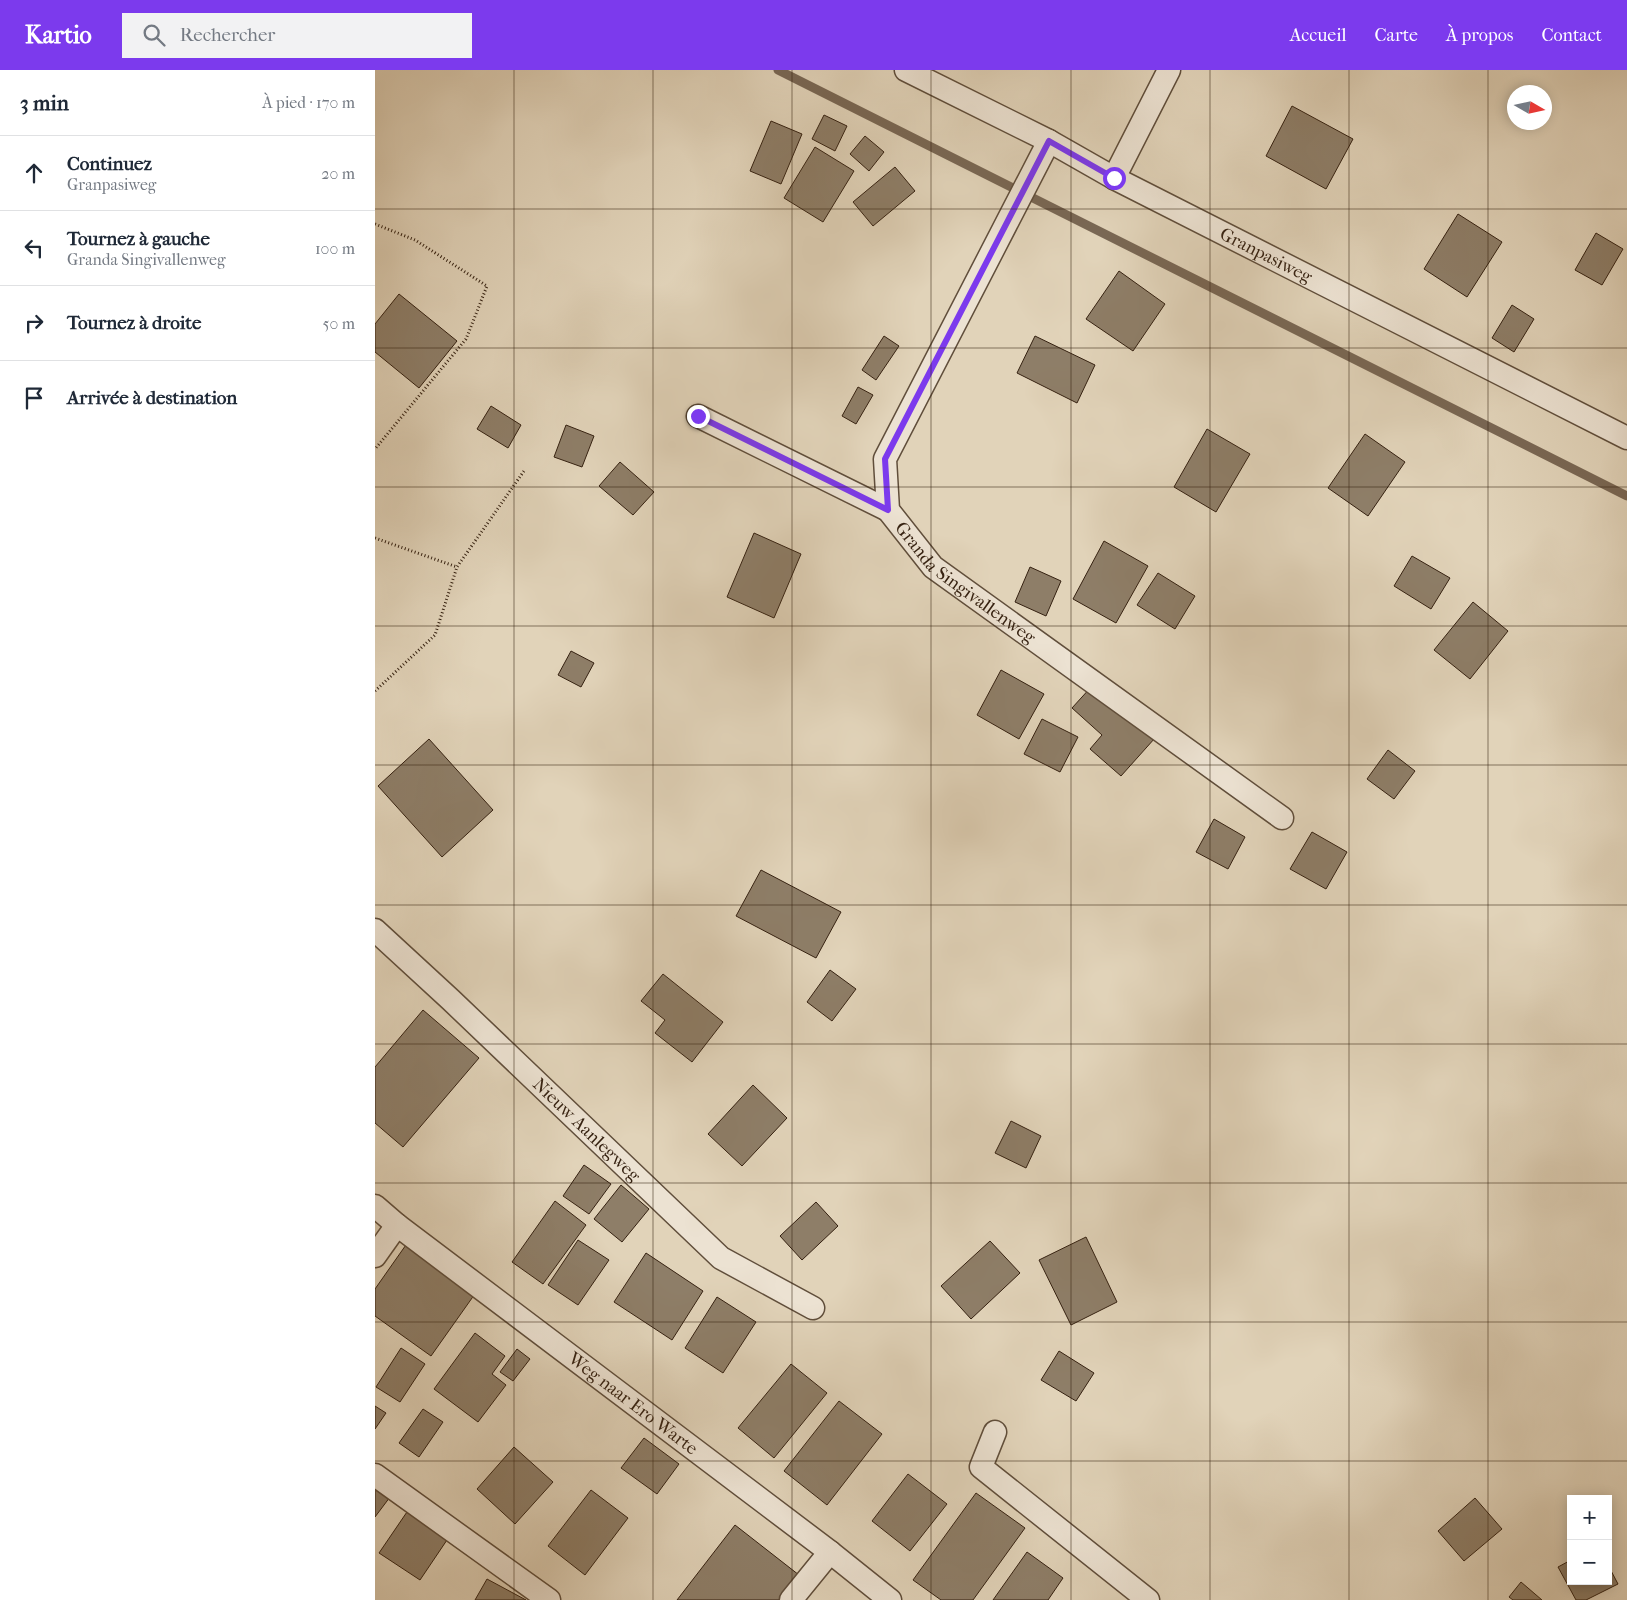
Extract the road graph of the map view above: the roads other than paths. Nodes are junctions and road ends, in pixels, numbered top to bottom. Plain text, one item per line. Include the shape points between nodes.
1 (906, 70) edge
2 (1169, 70) edge
3 (1049, 141) junction
4 (1114, 178) junction
5 (698, 416) dead end
6 (1627, 438) edge
7 (888, 510) junction
8 (1282, 818) dead end
9 (375, 930) edge
10 (375, 1206) edge
11 (397, 1225) junction
12 (375, 1256) edge
13 (813, 1308) dead end
14 (995, 1432) dead end
15 (375, 1474) edge
16 (830, 1552) junction
17 (549, 1600) edge
18 (791, 1600) edge
19 (890, 1600) edge
20 (1148, 1600) edge

1 - 3 street, Granpasiweg
2 - 4 street
3 - 4 street, Granpasiweg
3 - 7 street, Granda Singivallenweg via 885,459
4 - 6 street, Granpasiweg
5 - 7 street
7 - 8 street, Granda Singivallenweg via 933,567
9 - 13 street, Nieuw Aanlegweg via 721,1258
10 - 11 street, Weg naar Ero Warte
11 - 12 street
11 - 16 street, Weg naar Ero Warte
14 - 20 street via 981,1467
15 - 17 street
16 - 18 street
16 - 19 street, Weg naar Ero Warte

